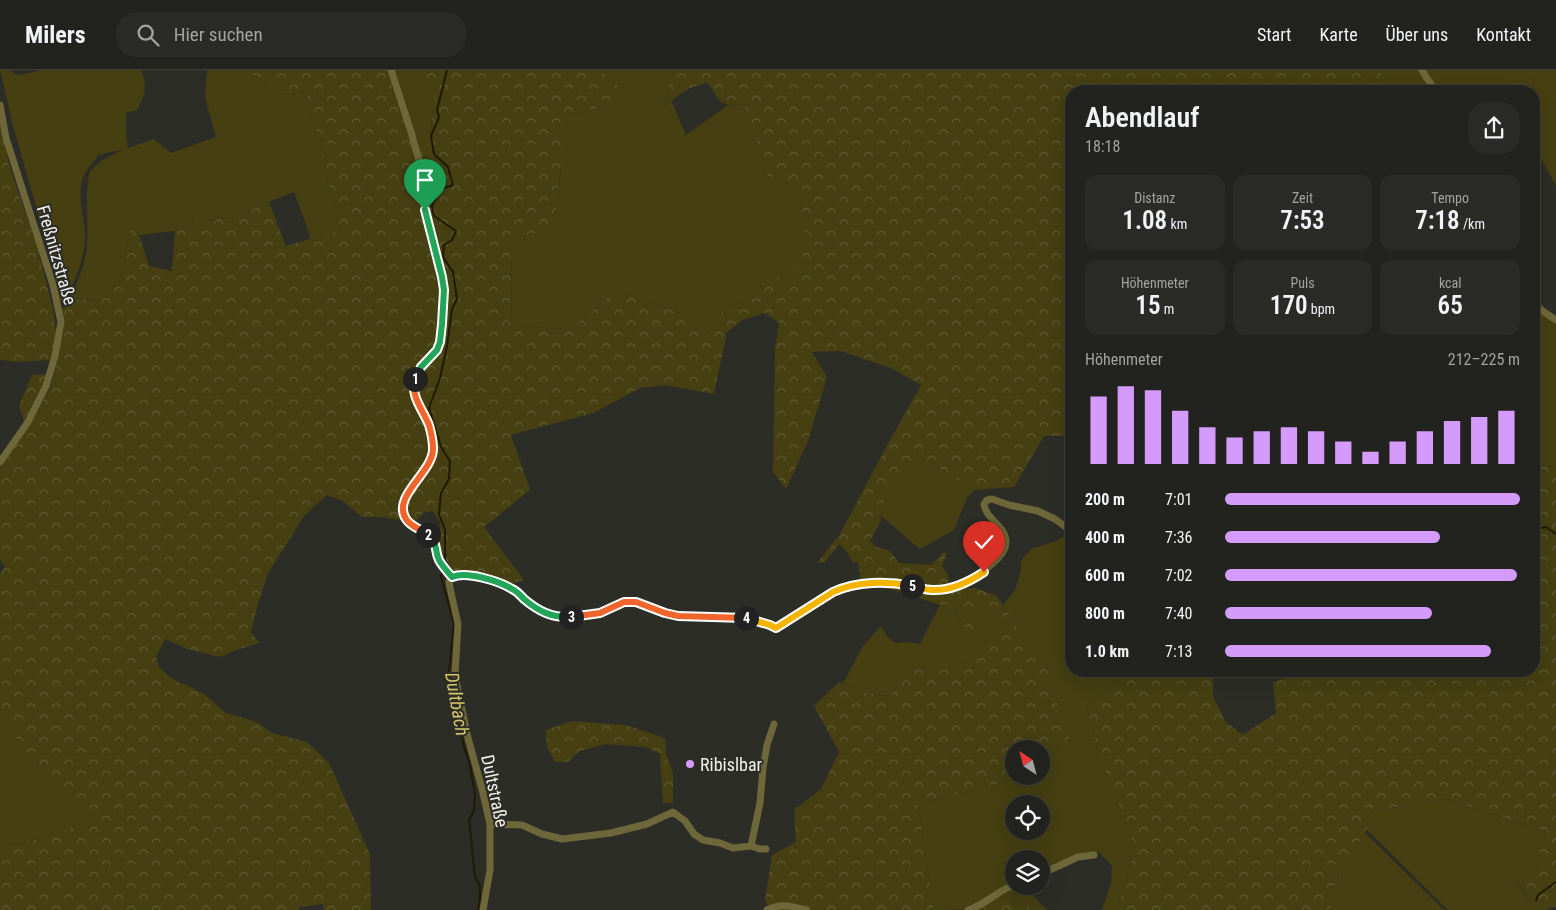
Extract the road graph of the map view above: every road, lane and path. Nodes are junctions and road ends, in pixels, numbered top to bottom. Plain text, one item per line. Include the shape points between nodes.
1 (391, 70) edge
2 (1422, 70) edge
3 (1431, 85) edge
4 (0, 105) edge
5 (1540, 308) edge
6 (1556, 320) edge
7 (0, 462) edge
8 (1065, 526) edge
9 (452, 577) junction
10 (774, 724) dead end
11 (490, 824) junction
12 (750, 846) junction
13 (766, 849) dead end
14 (1094, 855) dead end
15 (1050, 870) edge
16 (1005, 889) edge
17 (483, 910) edge
18 (767, 910) edge
19 (806, 910) edge
20 (968, 910) edge

1 - 9 street via 420,164 425,210 444,290 440,342 413,384 429,426 432,458 406,497 404,515 409,523 432,538 439,561
2 - 3 street
4 - 7 street, Freßnitzstraße via 6,138 61,322 46,386 28,422
5 - 6 street
8 - 9 street via 1038,511 987,500 985,510 1002,530 1006,544 995,562 972,580 932,590 892,582 841,588 776,628 750,619 678,616 636,602 624,602 584,616 554,616 531,605 512,589 481,577 458,574
9 - 11 street, Dultstraße via 449,581 458,624 455,674
10 - 12 street via 767,745 760,803
11 - 12 street via 522,825 562,839 611,833 647,824 673,812 703,840 733,848
11 - 17 street, Dultstraße via 490,870
12 - 13 street
14 - 15 street via 1078,857
16 - 20 street
18 - 19 street via 788,905

